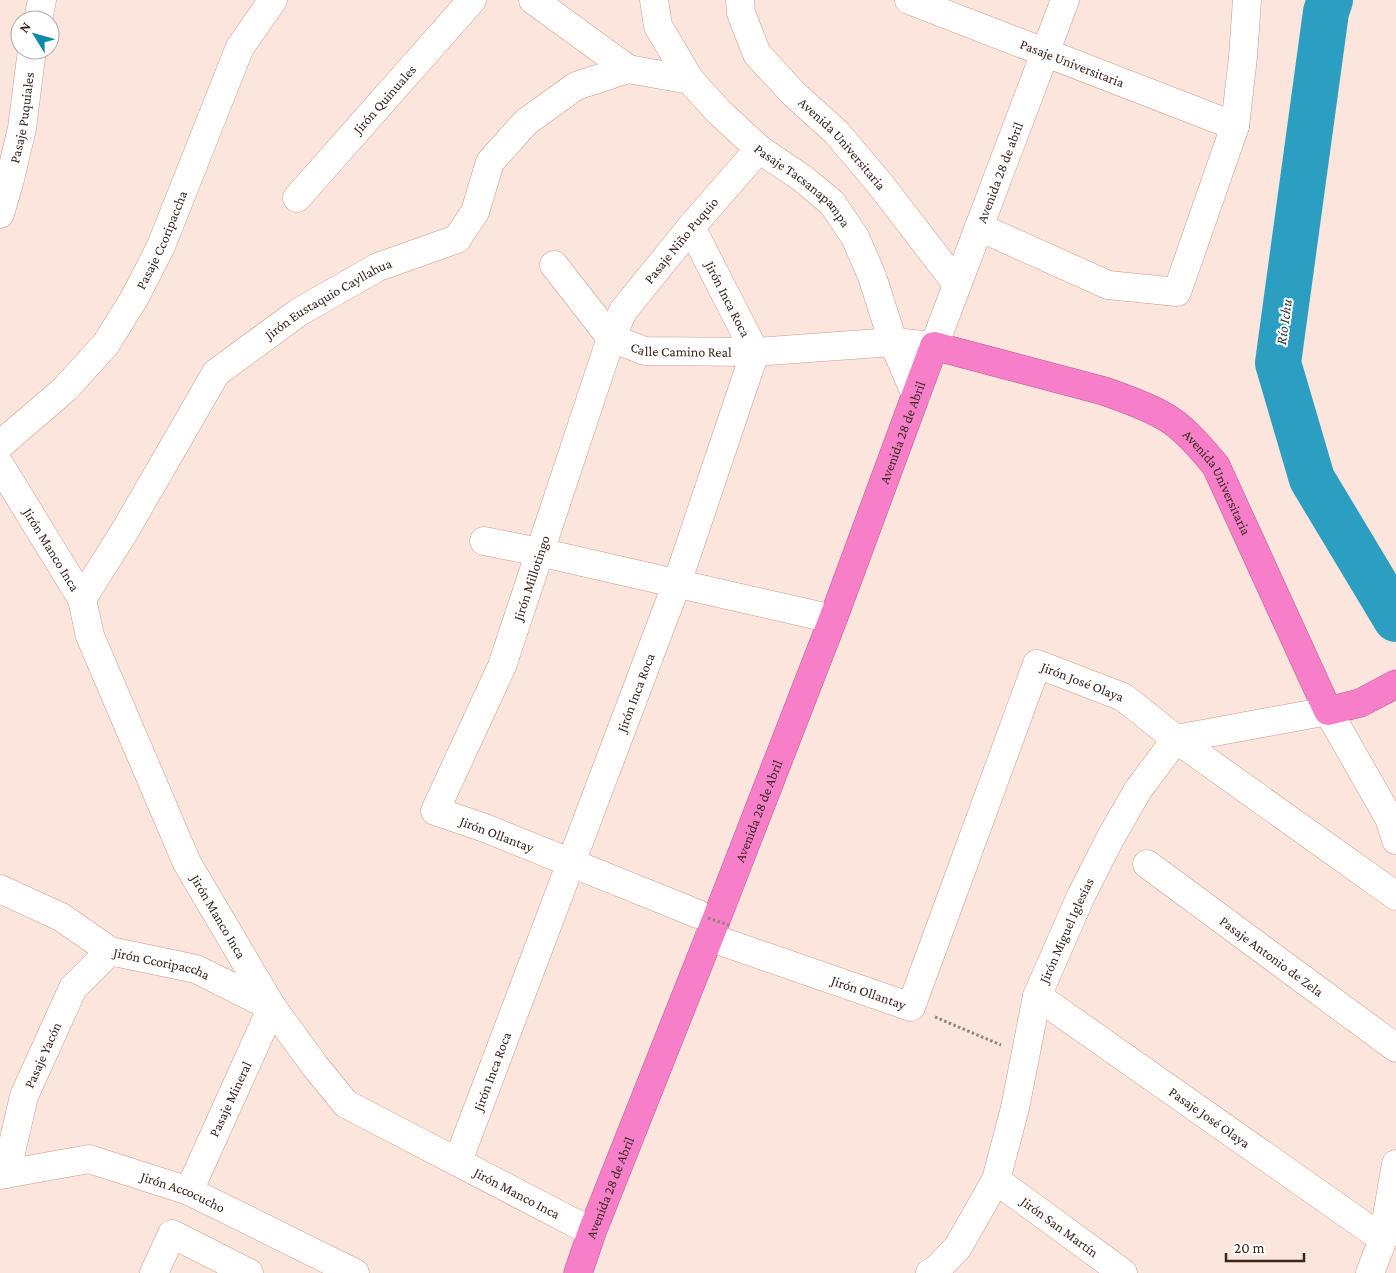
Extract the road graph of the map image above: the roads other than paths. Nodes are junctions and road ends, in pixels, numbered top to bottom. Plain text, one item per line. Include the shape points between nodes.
1 (273, 0) edge
2 (472, 0) edge
3 (533, 0) edge
4 (654, 0) edge
5 (740, 0) edge
6 (909, 0) edge
7 (1065, 0) edge
8 (1247, 0) edge
9 (1044, 53) junction
10 (31, 60) edge
11 (628, 69) junction
12 (690, 80) junction
13 (1235, 126) junction
14 (759, 149) junction
15 (297, 198) dead end
16 (0, 214) edge
17 (691, 227) junction
18 (979, 227) junction
19 (554, 265) dead end
20 (957, 284) junction
21 (611, 338) junction
22 (893, 342) junction
23 (934, 346) junction
24 (755, 352) junction
25 (916, 395) junction
26 (0, 445) edge
27 (0, 465) edge
28 (484, 541) dead end
29 (539, 552) junction
30 (677, 583) junction
31 (82, 599) junction
32 (833, 619) junction
33 (1396, 684) edge
34 (1328, 711) junction
35 (1176, 739) junction
36 (435, 811) joint
37 (1396, 840) edge
38 (571, 863) junction
39 (1147, 864) dead end
40 (0, 889) edge
41 (1396, 896) edge
42 (712, 924) junction
43 (110, 951) junction
44 (1037, 996) junction
45 (272, 1007) junction
46 (911, 1007) joint
47 (1396, 1048) edge
48 (458, 1161) junction
49 (1396, 1164) edge
50 (3, 1175) edge
51 (996, 1180) junction
52 (188, 1190) junction
53 (592, 1232) junction
54 (1384, 1239) junction
55 (154, 1273) edge
56 (249, 1273) edge
57 (356, 1273) edge
58 (578, 1273) edge
59 (930, 1273) edge
60 (1123, 1273) edge
61 (1370, 1273) edge

1 - 26 street, Pasaje Ccoripaccha via 240,47 161,246 135,297 106,344 65,390
2 - 15 street, Jirón Quinuales
3 - 11 street
4 - 12 street, Pasaje Tacsanapampa via 658,26
5 - 20 street, Avenida Universitaria via 741,13 757,54 836,132
6 - 9 street, Pasaje Universitaria
7 - 9 street, Avenida 28 de abril
8 - 13 street
9 - 13 street, Pasaje Universitaria
9 - 18 street, Avenida 28 de abril
10 - 16 street, Pasaje Puquiales via 22,128
11 - 12 street
11 - 31 street, Jirón Eustaquio Cayllahua via 576,86 526,122 490,162 476,212 457,239 378,267 299,312 216,373 126,530
12 - 14 street, Pasaje Tacsanapampa
13 - 18 street via 1177,292 1108,285
14 - 17 street, Pasaje Niño Puquio
14 - 22 street, Pasaje Tacsanapampa via 832,203 855,238 872,276
17 - 21 street, Pasaje Niño Puquio via 623,312
17 - 24 street, Jirón Inca Roca
18 - 20 street, Avenida 28 de abril
19 - 21 street, Calle Camino Real
20 - 23 street, Avenida 28 de abril
21 - 24 street, Calle Camino Real via 645,351
21 - 29 street, Jirón Millotingo
22 - 23 street, Calle Camino Real
22 - 24 street, Calle Camino Real
22 - 25 street, Pasaje Tacsanapampa
23 - 25 highway, Avenida 28 de Abril
23 - 34 highway, Avenida Universitaria via 1104,391 1164,415 1194,441 1216,466
24 - 30 street, Jirón Inca Roca
25 - 32 highway, Avenida 28 de Abril
27 - 31 street, Jirón Manco Inca
28 - 29 street
29 - 30 street
29 - 36 street, Jirón Millotingo via 502,666
30 - 32 street
30 - 38 street, Jirón Inca Roca
31 - 45 street, Jirón Manco Inca via 90,636 187,863
32 - 42 highway, Avenida 28 de Abril
33 - 34 highway via 1360,704
34 - 35 street
34 - 37 street via 1389,818
35 - 41 street, Jirón José Olaya
35 - 44 street, Jirón Miguel Iglesias via 1138,790 1111,837
35 - 46 street, Jirón José Olaya via 1123,697 1037,664
36 - 38 street, Jirón Ollantay
38 - 42 street, Jirón Ollantay
38 - 48 street, Jirón Inca Roca
39 - 47 street, Pasaje Antonio de Zela
40 - 43 street, Jirón Ccoripaccha via 61,917
42 - 46 street, Jirón Ollantay
42 - 53 highway, Avenida 28 de Abril
43 - 45 street, Jirón Ccoripaccha via 196,969
43 - 50 street, Pasaje Yacón via 73,988 24,1096
44 - 51 street, Jirón Miguel Iglesias via 1015,1108
44 - 54 street, Pasaje José Olaya
45 - 48 street, Jirón Manco Inca via 346,1104
45 - 52 street, Pasaje Mineral
48 - 53 street, Jirón Manco Inca
49 - 54 street
50 - 52 street, Jirón Accocucho via 89,1159
51 - 59 street, Jirón Miguel Iglesias via 958,1247
51 - 60 street, Jirón San Martín
52 - 57 street, Jirón Accocucho
53 - 58 highway, Avenida 28 de Abril
54 - 61 street
55 - 56 street via 172,1234

